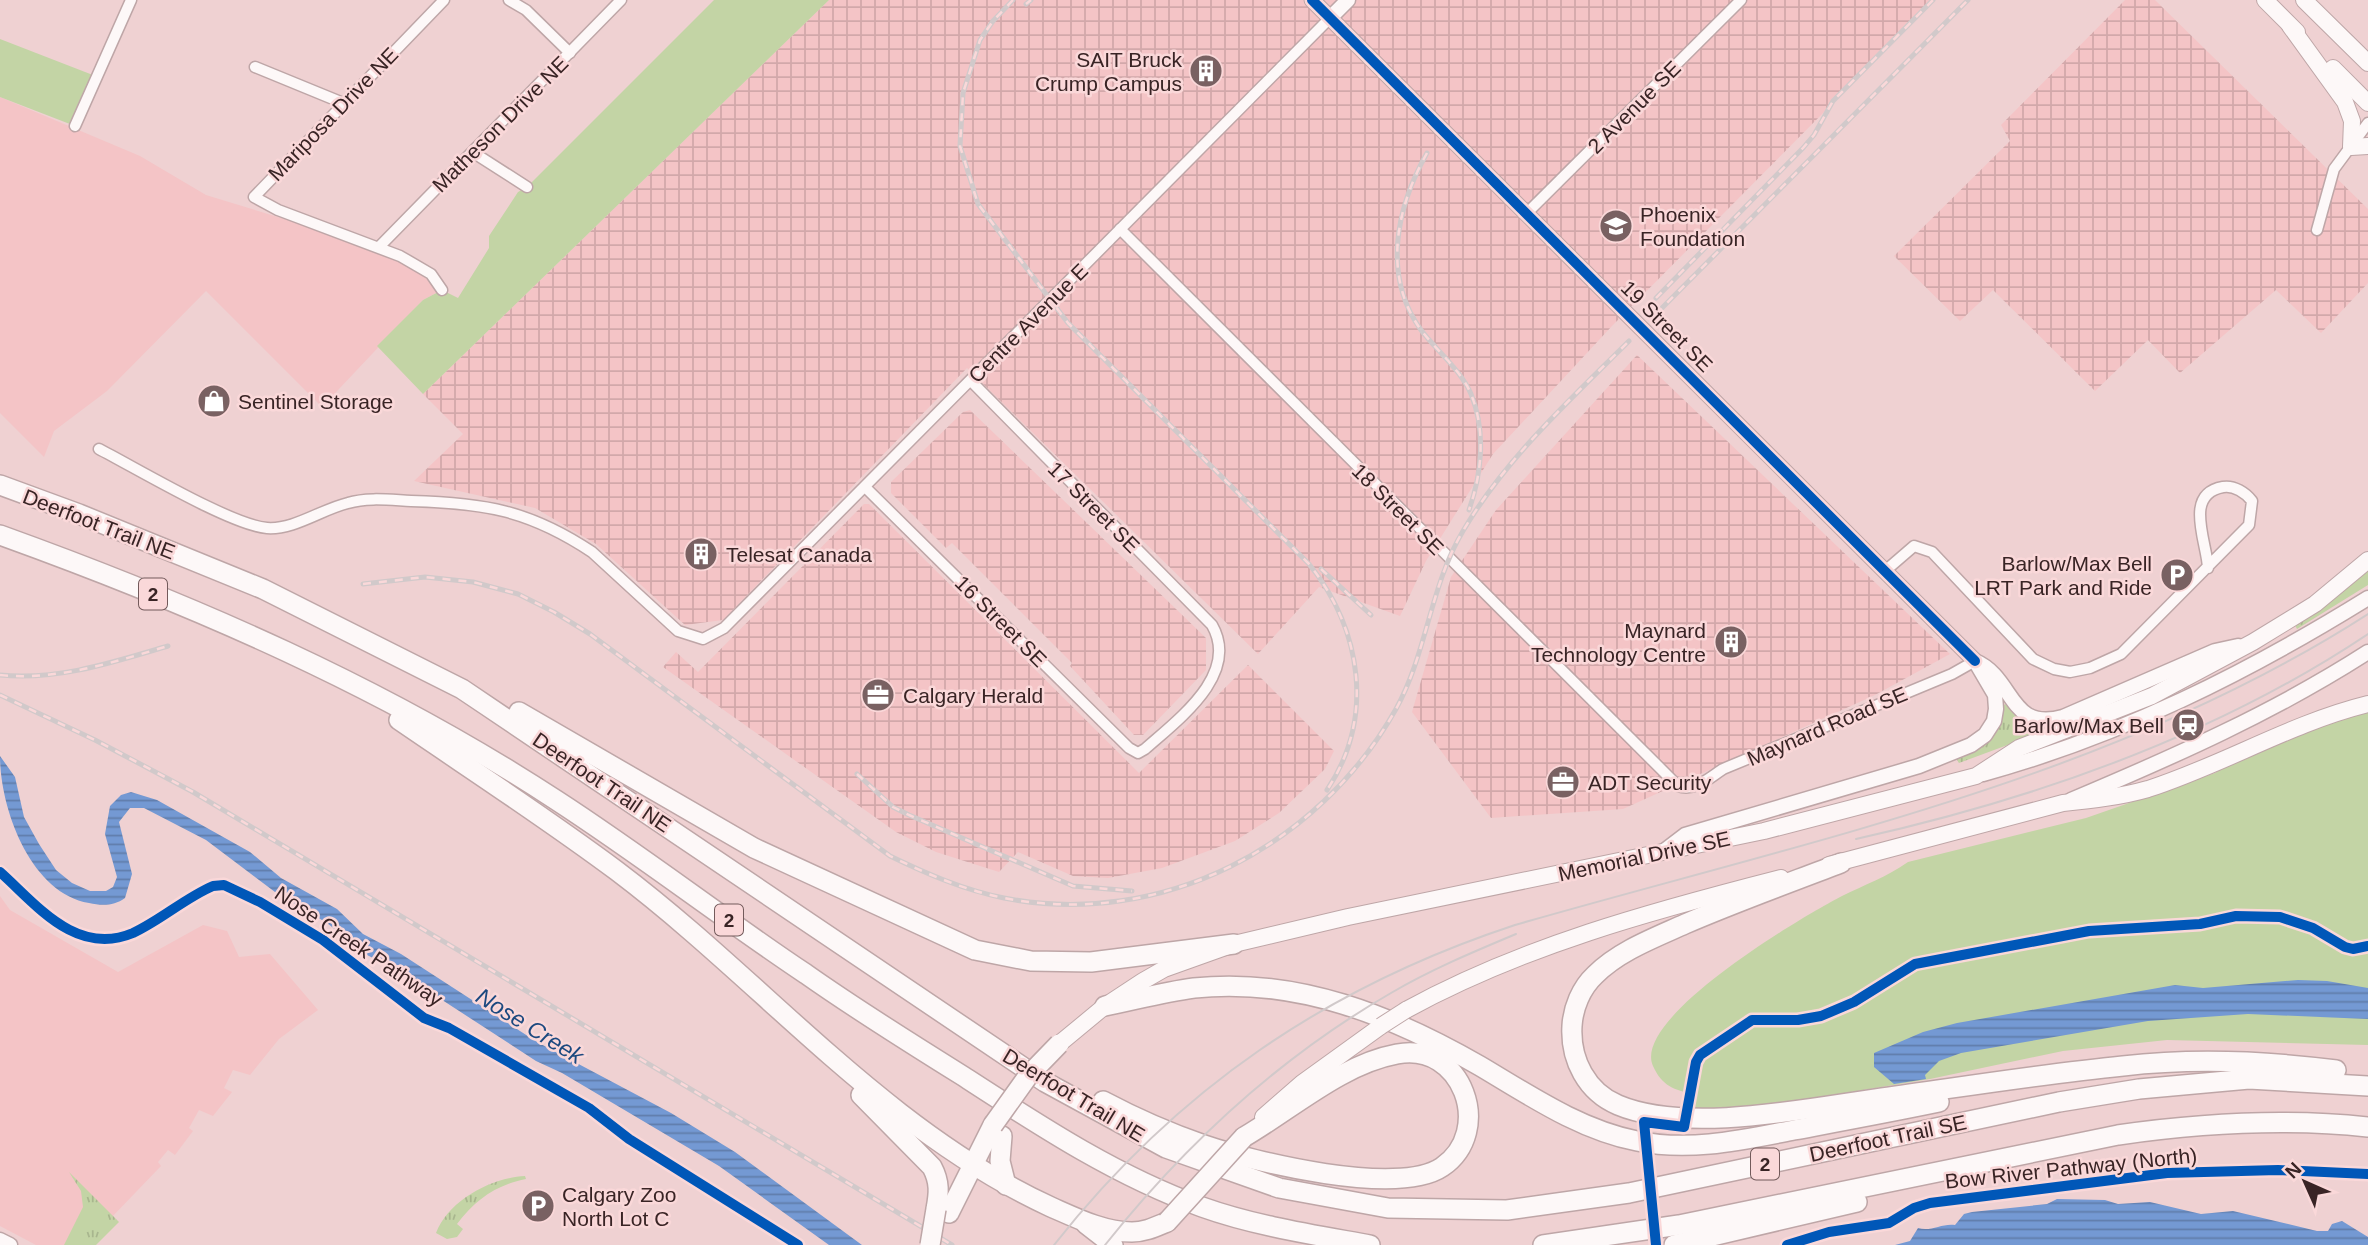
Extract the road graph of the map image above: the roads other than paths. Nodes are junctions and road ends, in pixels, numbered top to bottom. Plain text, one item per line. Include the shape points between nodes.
1 (131, 0) edge
2 (444, 0) edge
3 (509, 0) edge
4 (621, 0) edge
5 (1312, 0) edge
6 (1348, 0) edge
7 (1741, 0) edge
8 (2265, 0) edge
9 (2304, 0) edge
10 (1331, 17) junction
11 (2291, 26) junction
12 (570, 53) junction
13 (2368, 64) edge
14 (255, 67) dead end
15 (343, 103) junction
16 (2368, 103) edge
17 (2368, 122) edge
18 (75, 126) dead end
19 (2368, 136) edge
20 (2368, 146) edge
21 (2351, 147) junction
22 (474, 153) junction
23 (527, 187) dead end
24 (1528, 213) junction
25 (1121, 229) junction
26 (2317, 230) dead end
27 (379, 247) junction
28 (442, 290) dead end
29 (971, 381) junction
30 (99, 449) dead end
31 (0, 485) edge
32 (865, 486) junction
33 (0, 535) edge
34 (2368, 560) edge
35 (2208, 568) junction
36 (1885, 571) junction
37 (2368, 598) edge
38 (2253, 642) junction
39 (2368, 652) edge
40 (304, 659) junction
41 (1975, 661) junction
42 (462, 689) junction
43 (2368, 704) edge
44 (1138, 753) joint
45 (1976, 776) junction
46 (1678, 786) joint
47 (2063, 803) junction
48 (1663, 852) junction
49 (1841, 863) junction
50 (1234, 944) junction
51 (732, 970) junction
52 (1105, 1006) junction
53 (955, 1019) junction
54 (1059, 1044) joint
55 (2112, 1068) junction
56 (2368, 1076) edge
57 (2368, 1086) edge
58 (2368, 1127) edge
59 (997, 1131) junction
60 (1244, 1137) junction
61 (1167, 1148) joint
62 (2028, 1154) junction
63 (970, 1165) junction
64 (1006, 1185) junction
65 (942, 1211) junction
66 (1083, 1221) junction
67 (1167, 1222) junction
68 (0, 1240) edge
69 (10, 1245) edge
70 (930, 1245) edge
71 (939, 1245) edge
72 (1114, 1245) edge
73 (1150, 1245) edge
74 (1370, 1245) edge
75 (1543, 1245) edge
76 (1674, 1245) edge

1 - 18 street
2 - 15 street, Mariposa Drive NE
3 - 12 street via 526,10
4 - 12 street, Matheson Drive NE
5 - 10 street, 19 Street SE
6 - 10 street, Centre Avenue E
7 - 24 street, 2 Avenue SE
8 - 11 main road
9 - 13 main road
10 - 24 street, 19 Street SE
10 - 25 street, Centre Avenue E
11 - 16 main road
11 - 21 main road via 2345,102 2352,121
12 - 22 street, Matheson Drive NE
14 - 15 street
15 - 27 street, Mariposa Drive NE via 254,197
17 - 21 street
19 - 21 street
20 - 21 main road
21 - 26 street via 2334,169
22 - 23 street
22 - 27 street, Matheson Drive NE
24 - 36 street, 19 Street SE
25 - 29 street, Centre Avenue E
25 - 46 street, 18 Street SE
27 - 28 street, Mariposa Drive NE via 431,274
29 - 32 street, Centre Avenue E
29 - 44 street, 17 Street SE via 1217,634 1221,647 1217,675
30 - 32 street, Centre Avenue E via 261,527 288,525 364,500 465,503 502,509 576,542 678,631 703,639 724,628
31 - 42 highway, Deerfoot Trail NE / 2 via 263,590
32 - 44 street, 16 Street SE
33 - 40 highway, Deerfoot Trail NE / 2 via 103,572
34 - 38 main road via 2315,604
35 - 35 street via 2252,519 2252,501 2247,494 2228,486 2203,499 2199,512
35 - 36 street via 2121,654 2070,672 2033,659 1932,552 1914,546
36 - 41 street, 19 Street SE
37 - 45 street, Memorial Drive SE via 2200,693 2090,740
38 - 41 street via 2215,651 2048,721 2021,712 1999,678
38 - 45 main road via 2152,696 2019,748
39 - 47 street via 2325,680 2214,736
40 - 51 highway via 396,717 617,871
40 - 74 highway, Deerfoot Trail NE / 2 via 443,731 544,792 930,1056 1055,1135 1151,1186 1222,1214
41 - 46 street, Maynard Road SE via 1723,769 1696,786
41 - 48 street via 1995,695 1996,709 1985,735 1971,745 1919,766 1685,835
42 - 50 highway via 497,699 754,848 975,950 1031,961 1091,962
42 - 53 highway, Deerfoot Trail NE / 2
43 - 47 main road via 2301,724 2147,789
45 - 48 main road, Memorial Drive SE
47 - 49 main road
48 - 50 main road, Memorial Drive SE
49 - 55 highway via 1639,945 1592,977 1574,1011 1572,1032 1575,1061 1592,1088 1618,1105 1705,1118 1795,1112
49 - 60 main road, bridge via 1684,903 1552,944 1464,978 1381,1026 1302,1083
50 - 52 main road, Memorial Drive SE via 1164,970
51 - 63 highway via 897,1111
51 - 65 highway via 932,1167
52 - 54 main road, Memorial Drive SE
52 - 55 highway via 1221,987 1334,1000 1437,1041 1592,1127 1637,1142 1679,1146 1726,1143
53 - 60 highway via 1002,1039 1079,1088 1154,1126 1207,1146 1317,1172 1397,1180 1433,1172 1450,1161 1461,1146 1468,1126 1468,1104 1454,1073 1437,1059 1399,1053 1354,1069
53 - 61 highway, Deerfoot Trail NE / 2 via 1045,1082
54 - 59 highway, Memorial Drive SE, bridge via 1028,1076
55 - 56 highway via 2170,1062 2282,1064
57 - 61 highway, Deerfoot Trail SE / 2 via 2262,1079 2139,1089 1629,1193 1507,1210 1417,1210 1322,1198 1235,1175
58 - 62 highway, Deerfoot Trail SE / 2 via 2227,1122 2118,1135
59 - 63 highway, Memorial Drive SE
59 - 64 highway
60 - 67 highway, bridge
62 - 75 highway, Deerfoot Trail SE / 2 via 1679,1225
62 - 76 highway via 1947,1181
63 - 64 highway
63 - 65 highway, Memorial Drive SE
64 - 66 highway
65 - 70 highway, bridge
65 - 71 highway
66 - 67 highway via 1131,1232
66 - 72 highway
67 - 73 highway
68 - 69 street

